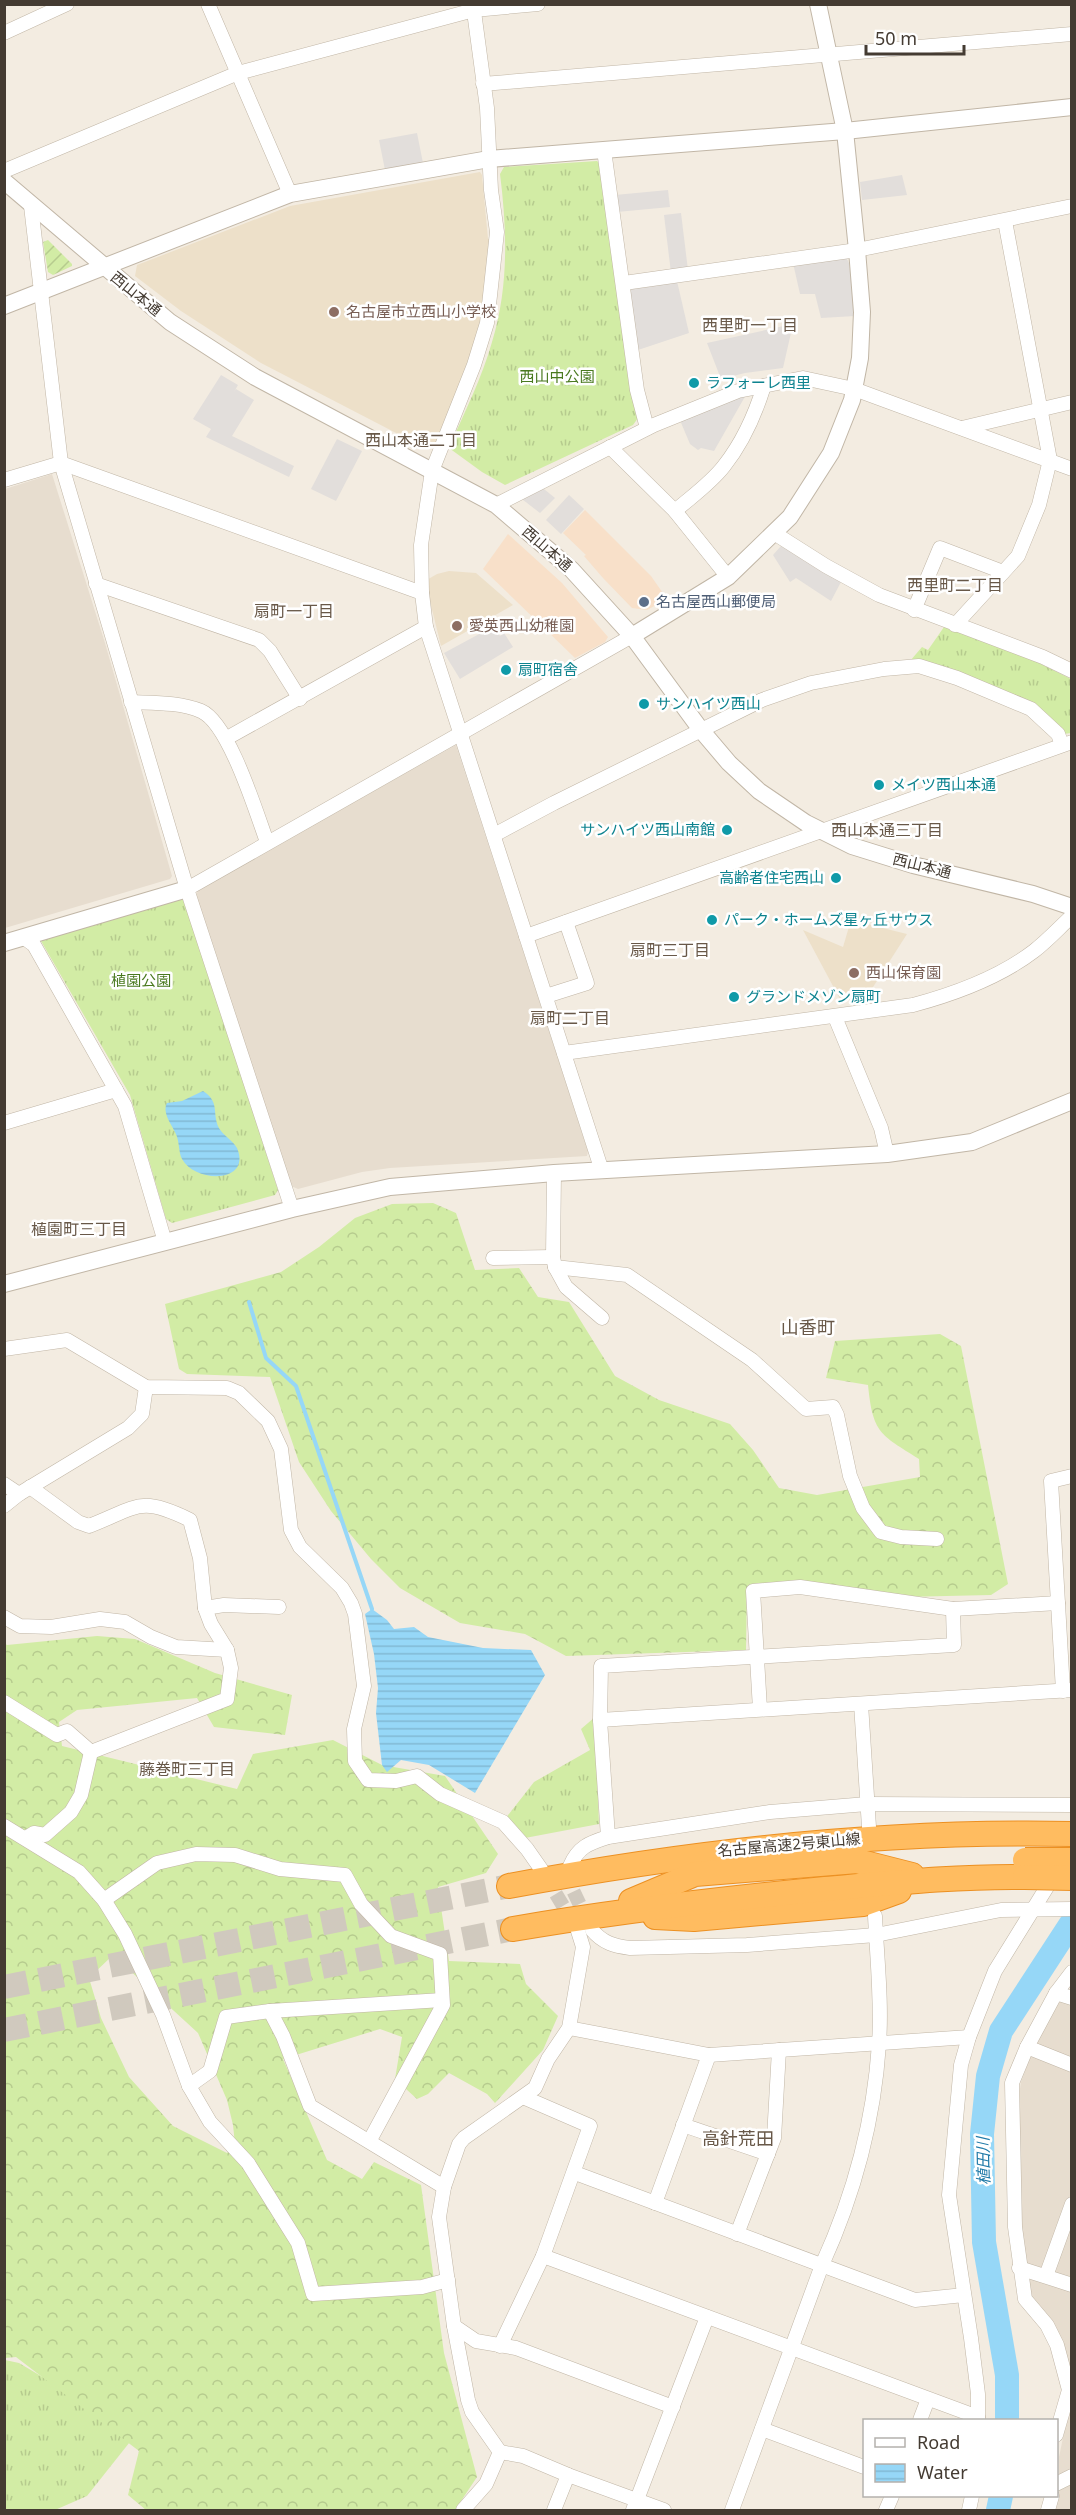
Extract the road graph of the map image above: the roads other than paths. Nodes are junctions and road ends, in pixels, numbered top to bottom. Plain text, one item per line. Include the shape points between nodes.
1 (67, 4) edge
2 (208, 4) edge
3 (538, 4) edge
4 (818, 4) edge
5 (474, 7) edge
6 (4, 33) edge
7 (1071, 34) edge
8 (828, 53) junction
9 (238, 73) junction
10 (483, 84) junction
11 (1071, 107) edge
12 (845, 131) junction
13 (604, 150) junction
14 (489, 159) junction
15 (4, 171) edge
16 (4, 181) edge
17 (290, 194) junction
18 (31, 206) junction
19 (1071, 206) edge
20 (1005, 221) junction
21 (857, 250) junction
22 (103, 267) junction
23 (624, 283) junction
24 (42, 292) junction
25 (4, 306) edge
26 (764, 386) junction
27 (854, 389) junction
28 (1071, 402) edge
29 (1040, 408) junction
30 (647, 428) junction
31 (962, 429) junction
32 (610, 447) junction
33 (1050, 460) junction
34 (61, 463) junction
35 (1071, 469) edge
36 (432, 471) junction
37 (4, 480) edge
38 (496, 505) junction
39 (675, 511) junction
40 (774, 533) junction
41 (1003, 572) junction
42 (728, 577) junction
43 (96, 584) junction
44 (422, 593) junction
45 (914, 610) junction
46 (955, 625) junction
47 (426, 627) junction
48 (632, 636) junction
49 (1071, 671) edge
50 (300, 699) junction
51 (131, 702) junction
52 (701, 730) junction
53 (462, 733) junction
54 (227, 738) junction
55 (1067, 744) edge
56 (825, 831) junction
57 (494, 835) junction
58 (267, 842) junction
59 (187, 889) junction
60 (1071, 907) edge
61 (1071, 916) edge
62 (566, 922) junction
63 (526, 936) junction
64 (23, 937) junction
65 (4, 942) edge
66 (546, 996) junction
67 (835, 1017) junction
68 (564, 1053) junction
69 (116, 1090) junction
70 (1071, 1101) edge
71 (4, 1123) edge
72 (887, 1155) junction
73 (602, 1171) junction
74 (554, 1173) junction
75 (292, 1209) junction
76 (165, 1242) junction
77 (493, 1258) dead end
78 (554, 1262) junction
79 (4, 1284) edge
80 (602, 1318) dead end
81 (4, 1349) edge
82 (146, 1387) junction
83 (1071, 1476) edge
84 (4, 1484) edge
85 (25, 1491) junction
86 (4, 1506) edge
87 (937, 1539) dead end
88 (1058, 1603) junction
89 (279, 1606) dead end
90 (206, 1608) junction
91 (952, 1610) junction
92 (4, 1617) edge
93 (227, 1650) junction
94 (758, 1657) junction
95 (1067, 1691) edge
96 (4, 1702) edge
97 (861, 1704) junction
98 (760, 1709) junction
99 (600, 1720) junction
100 (91, 1752) junction
101 (867, 1804) junction
102 (1071, 1805) edge
103 (4, 1826) edge
104 (872, 1832) junction
105 (1071, 1834) edge
106 (608, 1837) junction
107 (26, 1838) junction
108 (1071, 1848) edge
109 (1025, 1854) junction
110 (1071, 1860) edge
111 (570, 1866) dead end
112 (541, 1869) tunnel mouth
113 (1071, 1878) edge
114 (509, 1886) tunnel mouth
115 (104, 1900) junction
116 (1032, 1909) junction
117 (1071, 1909) edge
118 (874, 1916) dead end
119 (598, 1926) junction
120 (513, 1929) tunnel mouth
121 (578, 1930) tunnel mouth
122 (876, 1935) junction
123 (583, 1947) junction
124 (1071, 1972) edge
125 (1056, 1993) junction
126 (1071, 1998) edge
127 (442, 2000) junction
128 (270, 2011) junction
129 (569, 2028) junction
130 (969, 2037) junction
131 (880, 2043) junction
132 (1027, 2047) junction
133 (779, 2050) junction
134 (709, 2055) junction
135 (1071, 2065) edge
136 (189, 2086) junction
137 (523, 2097) junction
138 (684, 2125) junction
139 (370, 2140) junction
140 (768, 2154) junction
141 (575, 2173) junction
142 (444, 2187) junction
143 (655, 2203) junction
144 (1071, 2204) edge
145 (737, 2234) junction
146 (543, 2256) junction
147 (822, 2265) junction
148 (1020, 2268) junction
149 (1046, 2276) junction
150 (448, 2280) junction
151 (1071, 2284) edge
152 (964, 2295) junction
153 (707, 2317) junction
154 (454, 2326) junction
155 (500, 2346) junction
156 (792, 2348) junction
157 (928, 2399) junction
158 (673, 2407) junction
159 (921, 2419) edge
160 (978, 2419) edge
161 (1058, 2428) edge
162 (762, 2429) junction
163 (500, 2452) junction
164 (863, 2467) edge
165 (568, 2475) junction
166 (635, 2505) edge
167 (463, 2511) edge
168 (554, 2511) edge
169 (664, 2511) edge
170 (732, 2511) edge

1 - 6 street
2 - 9 street
3 - 5 street
4 - 8 street
5 - 9 street
5 - 10 street
7 - 8 street
8 - 10 street
8 - 12 street
9 - 15 street
9 - 17 street
10 - 14 street
11 - 12 street
12 - 13 street
12 - 21 street
13 - 14 street
13 - 23 street
14 - 17 street
14 - 36 street via 496,232 487,323
16 - 18 street, 西山本通
17 - 22 street
18 - 22 street, 西山本通
18 - 24 street
19 - 20 street
20 - 21 street
20 - 29 street
21 - 23 street
21 - 27 street via 862,312
22 - 24 street
22 - 36 street, 西山本通 via 170,322 255,377
23 - 30 street via 637,390
24 - 25 street
24 - 34 street
26 - 27 street via 803,378
26 - 30 street via 738,391
26 - 39 street via 744,436 723,467
27 - 31 street
27 - 40 street via 831,453 790,517
28 - 29 street
29 - 31 street
29 - 33 street
30 - 32 street
31 - 33 street
32 - 38 street
32 - 39 street
33 - 35 street
33 - 41 street via 1040,505 1018,556
34 - 37 street
34 - 43 street
34 - 44 street
36 - 38 street, 西山本通
36 - 44 street via 421,545
38 - 48 street, 西山本通 via 571,569
39 - 42 street
40 - 42 street
40 - 45 street via 826,566
41 - 45 street via 940,548
41 - 46 street
42 - 48 street
43 - 50 street via 259,640
43 - 51 street
44 - 47 street
45 - 46 street
46 - 49 street
47 - 50 street
47 - 53 street
48 - 52 street, 西山本通
48 - 53 street
50 - 54 street
51 - 54 street via 202,711
51 - 59 street
52 - 55 street via 762,700 811,683 919,666 1031,709
52 - 56 street, 西山本通 via 759,791 806,823
52 - 57 street
53 - 57 street
53 - 58 street
54 - 58 street
55 - 56 street
56 - 60 street, 西山本通 via 881,856
56 - 62 street
57 - 63 street
58 - 59 street
59 - 64 street
59 - 75 street
61 - 67 street via 1034,951 965,988 913,1005
62 - 63 street
62 - 66 street via 587,983
63 - 66 street
64 - 65 street
64 - 69 street via 34,945
66 - 68 street
67 - 68 street
67 - 72 street via 881,1128
68 - 73 street
69 - 71 street
69 - 76 street via 125,1107
70 - 72 street via 972,1142
72 - 73 street
73 - 74 street
74 - 75 street via 390,1187
74 - 78 street
75 - 76 street
76 - 79 street
77 - 78 street
78 - 80 street via 566,1287
78 - 87 street via 627,1275 752,1360 806,1409 833,1407 850,1476 863,1508 880,1532
81 - 82 street via 67,1340
82 - 85 street via 142,1414 128,1428
82 - 112 street via 227,1388 239,1393 268,1420 281,1449 291,1530 300,1547 342,1588 355,1614 364,1686 354,1729 355,1761 368,1780 396,1781 417,1776 440,1794 503,1822
83 - 88 street via 1051,1481
84 - 85 street
85 - 86 street
85 - 90 street via 89,1526 131,1507 152,1504 190,1520 200,1558
88 - 91 street
88 - 95 street
89 - 90 street
90 - 93 street
91 - 94 street via 954,1645
91 - 94 street via 800,1587 753,1591
92 - 93 street via 20,1626 51,1627 100,1619 125,1622 176,1647
93 - 100 street via 231,1668 227,1699
94 - 98 street
94 - 99 street via 600,1666
95 - 97 street
96 - 100 street via 57,1735 67,1731
97 - 98 street
97 - 101 street
98 - 99 street
99 - 106 street
100 - 107 street via 81,1795 71,1812 45,1835 34,1833
101 - 102 street
101 - 104 street
101 - 106 street via 770,1812
103 - 107 street
104 - 109 highway, 名古屋高速2号東山線 via 941,1833
104 - 114 highway, 名古屋高速2号東山線 via 602,1868
105 - 109 highway, 名古屋高速2号東山線
106 - 111 street via 586,1844 575,1854
107 - 115 street via 79,1872
108 - 109 highway
108 - 116 street
109 - 110 highway, bridge
109 - 113 highway, 名古屋高速2号東山線, bridge
109 - 119 highway, 名古屋高速2号東山線 via 970,1876 700,1900
115 - 127 street via 157,1863 196,1854 236,1855 280,1869 345,1875 361,1904 391,1936 440,1954
115 - 136 street via 125,1934 163,2016
116 - 117 street
116 - 122 street via 1001,1910
116 - 130 street via 995,1971
118 - 122 street
119 - 120 highway
119 - 122 street via 613,1946 630,1948 747,1945
119 - 123 street
121 - 123 street
122 - 131 street
123 - 129 street
124 - 125 street
125 - 126 street
125 - 132 street
127 - 128 street
127 - 139 street via 443,2006
128 - 136 street via 226,2017 210,2071
128 - 139 street via 310,2106
129 - 134 street
129 - 137 street via 535,2088
130 - 131 street
130 - 152 street via 960,2065 949,2195
131 - 133 street
131 - 147 street via 863,2148 835,2237
132 - 135 street
132 - 148 street via 1012,2083 1012,2174
133 - 134 street
133 - 140 street via 774,2138
134 - 138 street
136 - 150 street via 210,2122 248,2163 298,2243 313,2294 422,2287
137 - 141 street via 590,2126
137 - 142 street via 464,2138 454,2153
138 - 140 street
138 - 143 street
139 - 142 street
140 - 145 street
141 - 143 street
141 - 146 street
142 - 150 street via 439,2223
143 - 145 street
144 - 149 street
145 - 147 street
146 - 153 street
146 - 155 street
147 - 152 street via 915,2300
147 - 156 street
148 - 149 street
148 - 161 street via 1025,2299 1047,2325 1069,2390
149 - 151 street
150 - 154 street
152 - 160 street via 977,2383
153 - 156 street
153 - 158 street
154 - 155 street via 476,2341
154 - 163 street via 470,2406
155 - 158 street via 516,2348
156 - 157 street
156 - 162 street
157 - 159 street
157 - 160 street
158 - 166 street
162 - 164 street
162 - 170 street
163 - 165 street via 523,2456
163 - 167 street via 486,2484
165 - 166 street
165 - 168 street
166 - 169 street

